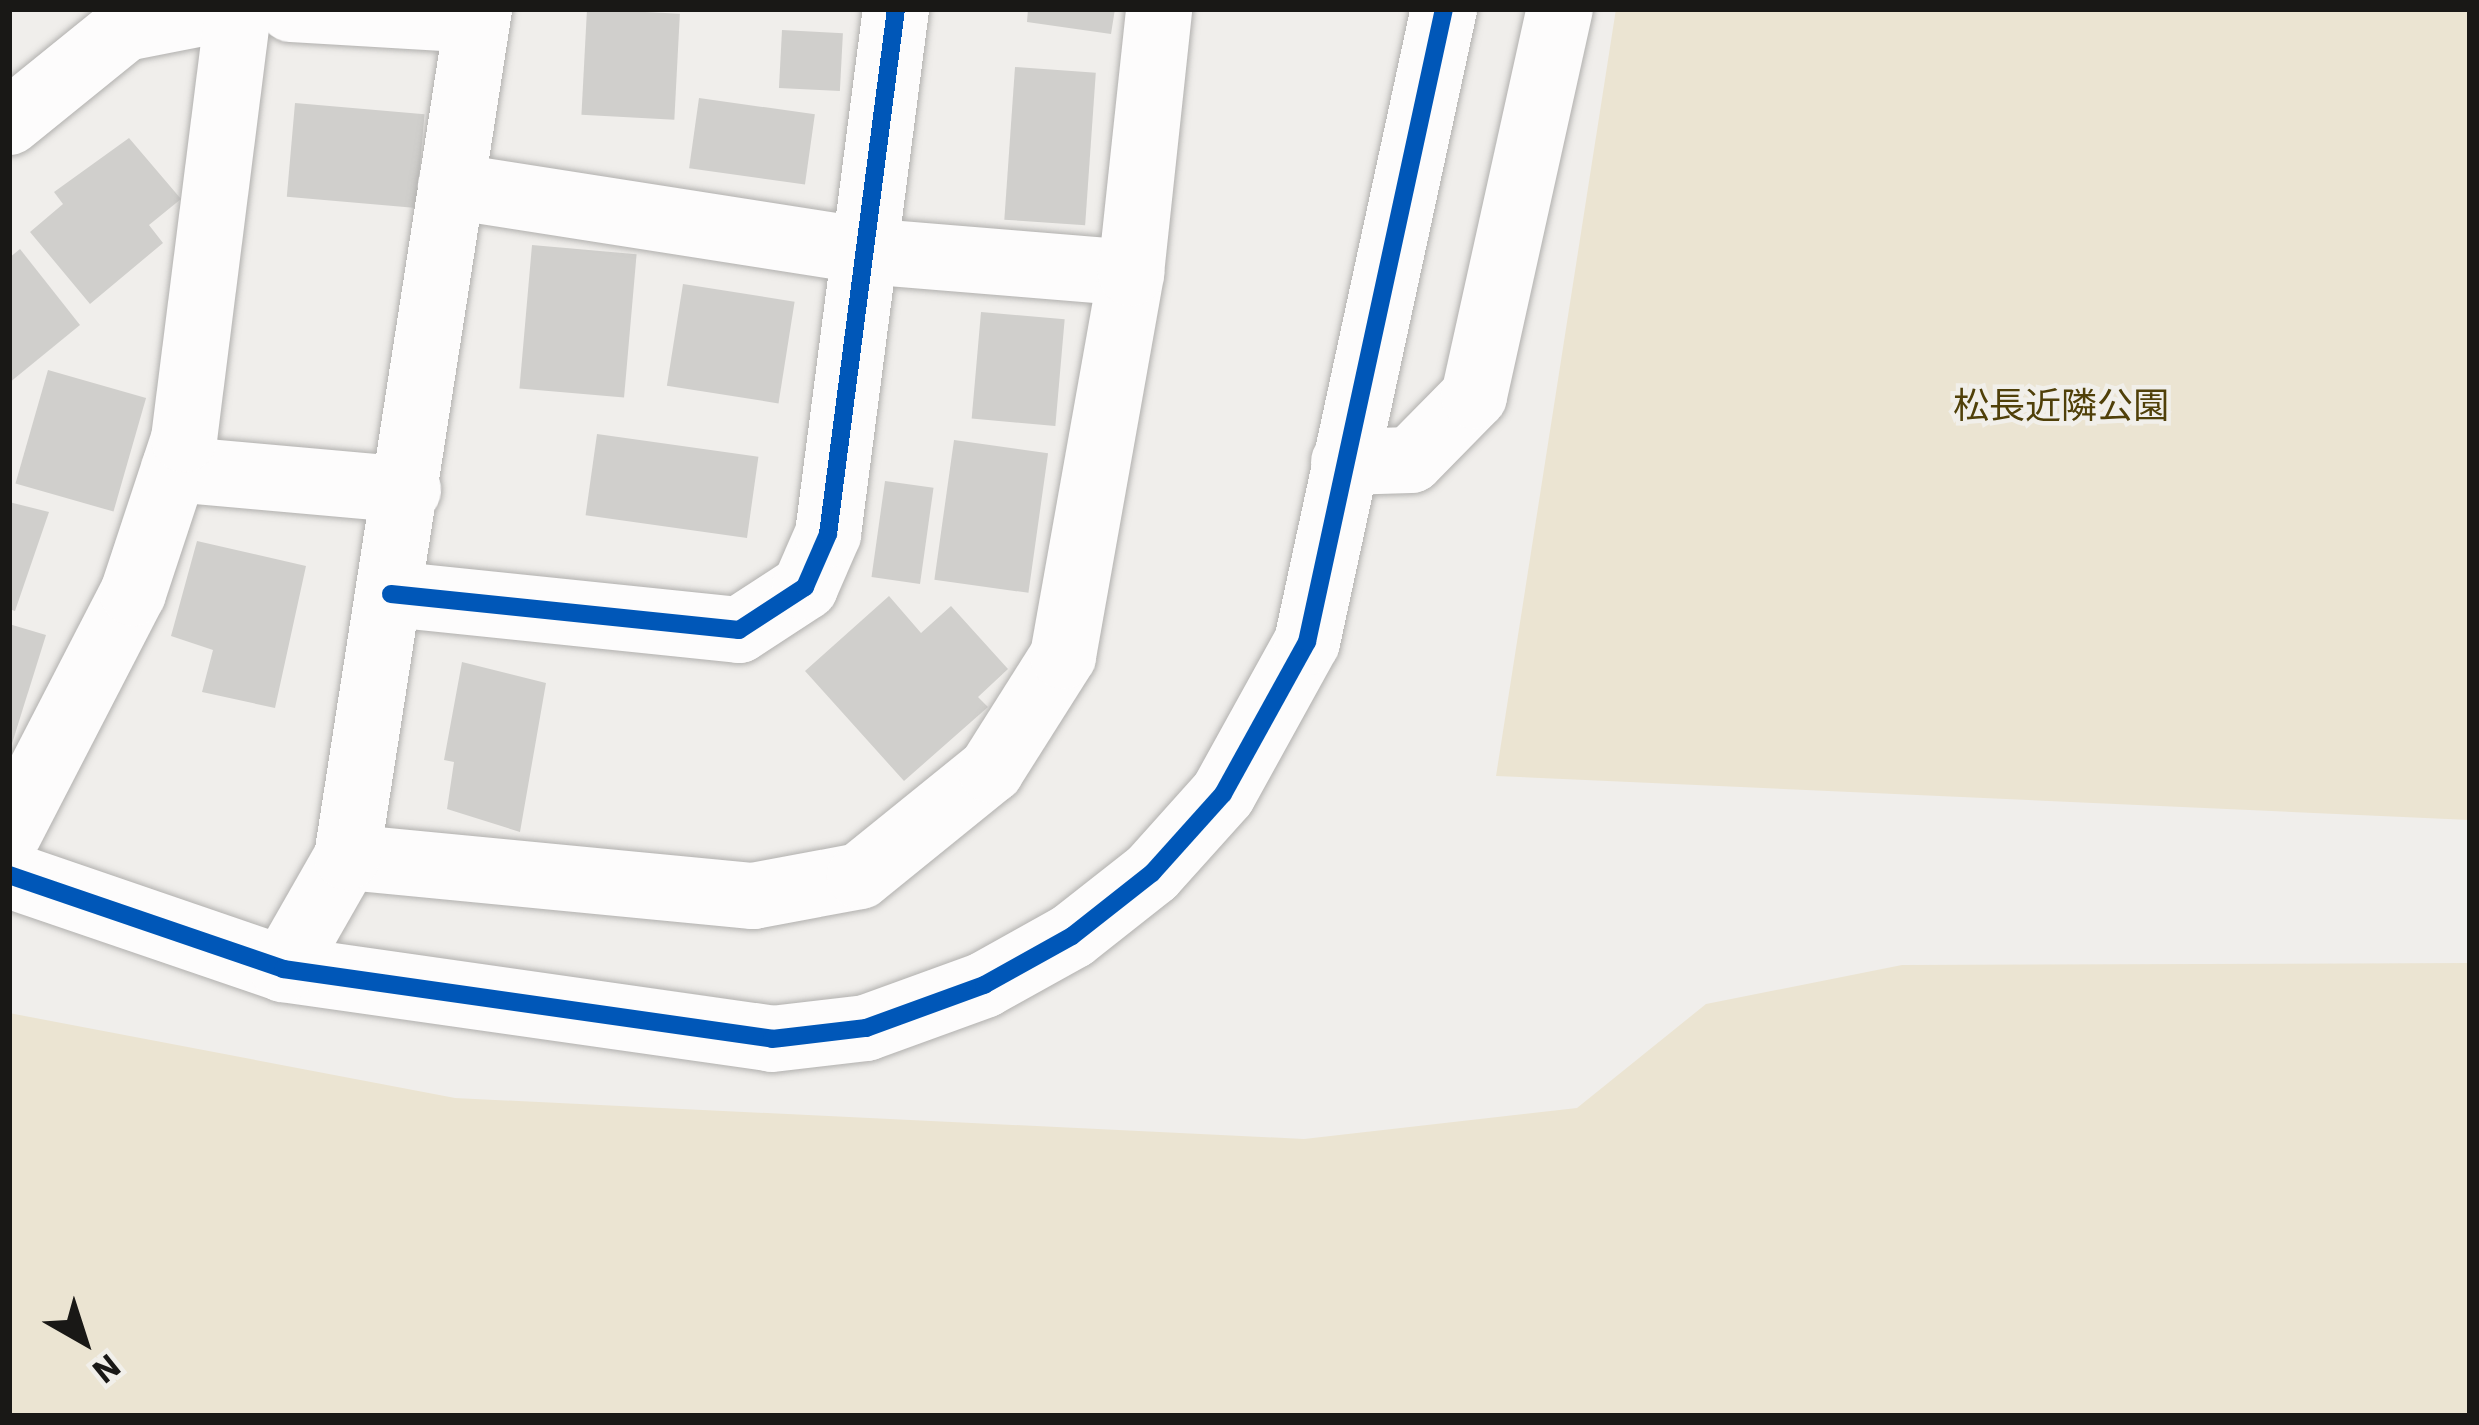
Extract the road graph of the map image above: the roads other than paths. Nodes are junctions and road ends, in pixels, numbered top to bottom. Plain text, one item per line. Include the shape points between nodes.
1 (223, 9) edge
2 (238, 9) edge
3 (291, 9) edge
4 (896, 9) edge
5 (1159, 9) edge
6 (1444, 9) edge
7 (1560, 9) edge
8 (477, 15) edge
9 (9, 122) edge
10 (451, 186) junction
11 (865, 251) junction
12 (1131, 273) junction
13 (1344, 462) junction
14 (174, 469) junction
15 (408, 490) junction
16 (391, 594) junction
17 (9, 833) edge
18 (347, 857) junction
19 (9, 875) edge
20 (283, 969) junction

1 - 9 street via 125,28
2 - 14 street
3 - 8 street
4 - 11 street
5 - 12 street
6 - 13 street
7 - 13 street via 1474,396 1411,460
8 - 10 street
10 - 11 street
10 - 15 street
11 - 12 street
11 - 16 street via 828,534 805,587 739,630
12 - 18 street via 1063,656 992,770 932,826 860,877 753,896
13 - 20 street via 1307,643 1223,794 1152,873 984,986 866,1028 772,1039
14 - 15 street
14 - 17 street via 133,593
15 - 16 street
16 - 18 street
18 - 20 street
19 - 20 street

